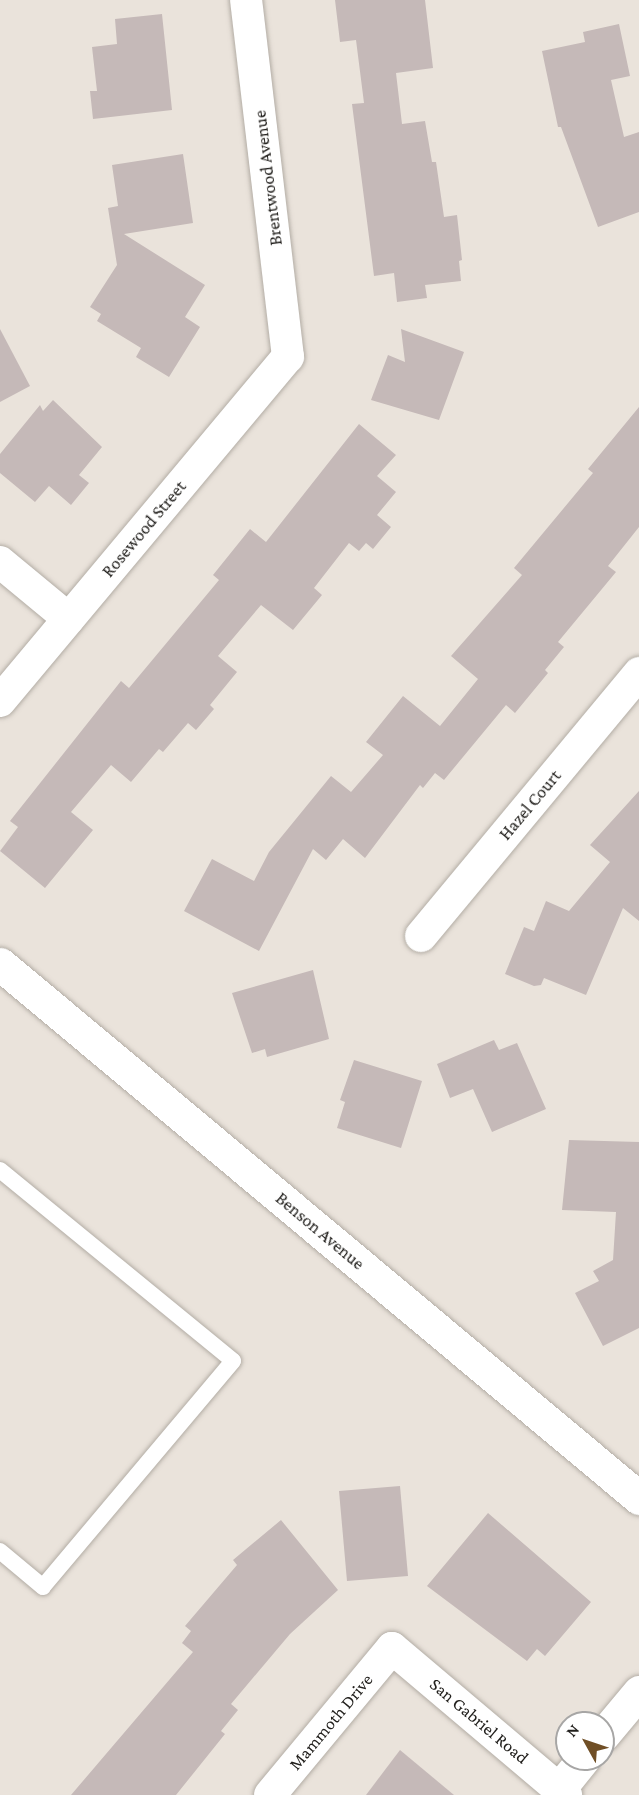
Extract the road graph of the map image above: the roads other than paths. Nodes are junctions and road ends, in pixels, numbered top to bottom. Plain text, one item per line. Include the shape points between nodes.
1 (246, 0) edge
2 (288, 357) joint
3 (0, 562) edge
4 (69, 619) junction
5 (639, 674) edge
6 (0, 700) edge
7 (421, 936) dead end
8 (0, 964) edge
9 (0, 1170) edge
10 (639, 1498) edge
11 (0, 1551) edge
12 (392, 1648) joint
13 (639, 1692) edge
14 (615, 1721) edge
15 (576, 1771) edge
16 (562, 1792) edge
17 (270, 1795) edge

1 - 2 street, Brentwood Avenue
2 - 4 street, Rosewood Street
3 - 4 street
4 - 6 street, Rosewood Street
5 - 7 street, Hazel Court
8 - 10 main road, Benson Avenue
9 - 11 lane via 233,1361 43,1587
12 - 16 street, San Gabriel Road
12 - 17 street, Mammoth Drive
13 - 14 main road
15 - 16 main road

